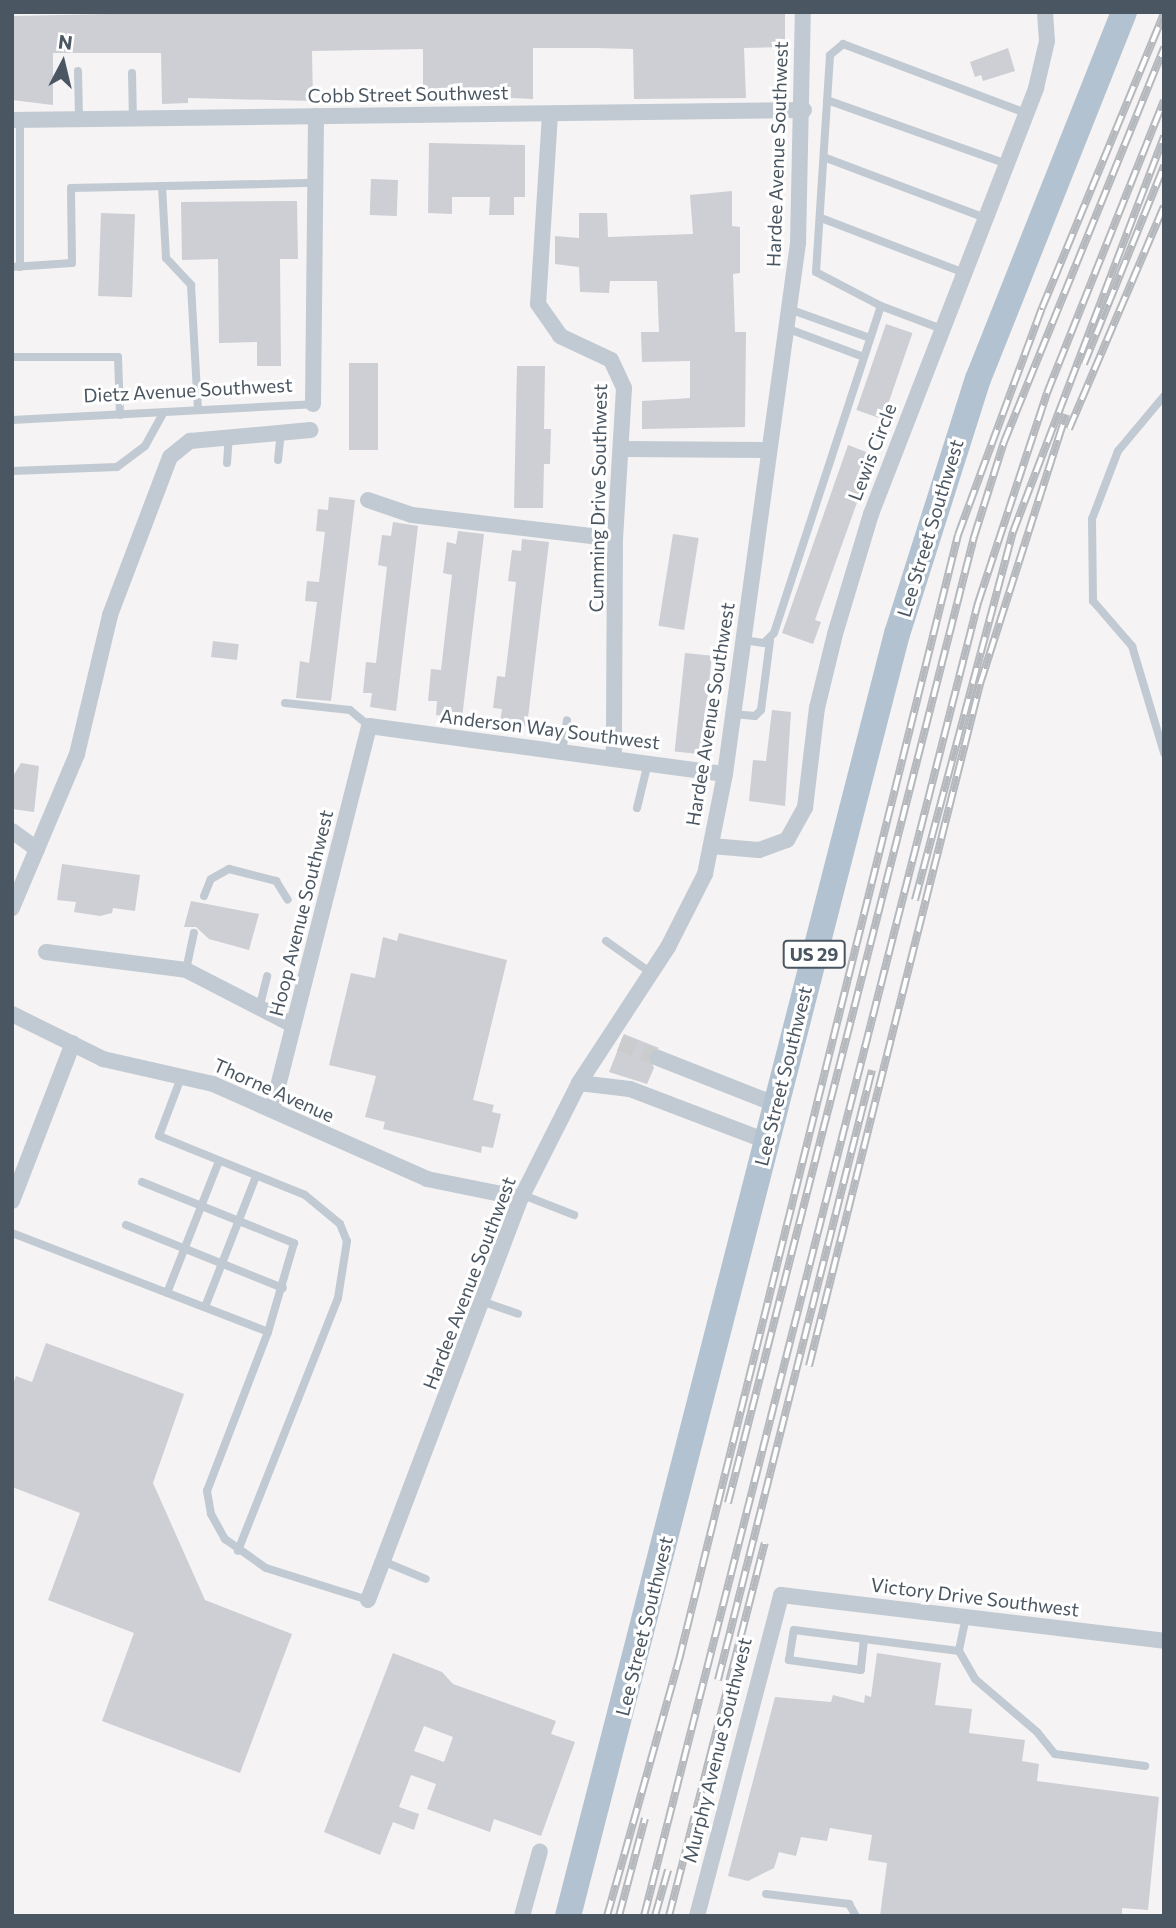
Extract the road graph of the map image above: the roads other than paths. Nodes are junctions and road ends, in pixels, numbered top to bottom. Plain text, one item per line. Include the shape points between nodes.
1 (803, 12) edge
2 (1045, 12) edge
3 (1124, 12) edge
4 (78, 71) dead end
5 (132, 73) dead end
6 (827, 100) junction
7 (804, 110) junction
8 (1026, 113) junction
9 (550, 114) junction
10 (316, 117) junction
11 (133, 119) junction
12 (16, 120) edge
13 (79, 120) junction
14 (826, 158) junction
15 (1007, 164) junction
16 (316, 183) junction
17 (162, 187) junction
18 (821, 218) junction
19 (986, 218) junction
20 (16, 267) edge
21 (964, 272) junction
22 (881, 306) junction
23 (789, 309) junction
24 (786, 328) junction
25 (942, 329) junction
26 (870, 338) junction
27 (12, 357) edge
28 (864, 357) junction
29 (1164, 396) edge
30 (313, 404) joint
31 (198, 411) junction
32 (163, 412) junction
33 (120, 415) junction
34 (12, 420) edge
35 (311, 430) dead end
36 (281, 432) junction
37 (229, 435) junction
38 (623, 449) junction
39 (769, 450) junction
40 (278, 460) dead end
41 (226, 463) dead end
42 (12, 471) edge
43 (368, 499) dead end
44 (615, 539) junction
45 (743, 640) junction
46 (770, 642) junction
47 (285, 703) dead end
48 (733, 714) junction
49 (567, 720) dead end
50 (369, 726) junction
51 (562, 752) junction
52 (1164, 753) edge
53 (614, 758) junction
54 (648, 763) junction
55 (725, 774) junction
56 (637, 808) dead end
57 (12, 831) edge
58 (711, 846) junction
59 (37, 849) junction
60 (204, 895) dead end
61 (288, 900) dead end
62 (12, 908) edge
63 (194, 933) dead end
64 (606, 941) dead end
65 (46, 952) dead end
66 (186, 970) junction
67 (651, 973) junction
68 (267, 976) dead end
69 (260, 1009) junction
70 (12, 1014) edge
71 (293, 1025) junction
72 (73, 1043) junction
73 (658, 1058) tunnel mouth
74 (183, 1075) junction
75 (579, 1083) junction
76 (775, 1104) junction
77 (272, 1110) junction
78 (766, 1142) junction
79 (219, 1161) junction
80 (256, 1176) junction
81 (142, 1182) dead end
82 (522, 1196) junction
83 (12, 1201) edge
84 (203, 1206) junction
85 (574, 1215) dead end
86 (239, 1219) junction
87 (126, 1225) dead end
88 (12, 1233) edge
89 (186, 1250) junction
90 (221, 1265) junction
91 (283, 1288) junction
92 (167, 1293) junction
93 (484, 1302) junction
94 (205, 1307) junction
95 (518, 1314) dead end
96 (268, 1332) junction
97 (239, 1551) junction
98 (384, 1562) junction
99 (426, 1579) dead end
100 (781, 1595) joint
101 (368, 1600) joint
102 (966, 1617) junction
103 (864, 1639) junction
104 (1164, 1641) edge
105 (959, 1651) junction
106 (1145, 1766) dead end
107 (540, 1852) dead end
108 (766, 1894) dead end
109 (523, 1916) edge
110 (568, 1916) edge
111 (697, 1916) edge
112 (856, 1916) edge

1 - 7 street, Hardee Avenue Southwest
2 - 8 street, Lewis Circle via 1047,41
3 - 76 main road, Lee Street Southwest / US 29 via 1022,262 934,507
4 - 13 lane
5 - 11 lane
6 - 8 lane via 830,55 843,44
6 - 14 lane
6 - 15 lane
7 - 9 street, Cobb Street Southwest
7 - 23 street, Hardee Avenue Southwest
8 - 15 street, Lewis Circle
9 - 10 street, Cobb Street Southwest
9 - 38 street, Cumming Drive Southwest via 538,304 560,336 611,360 620,373
10 - 11 street, Cobb Street Southwest
10 - 16 street, Dietz Avenue Southwest
11 - 13 street, Cobb Street Southwest
12 - 13 street, Cobb Street Southwest
12 - 20 lane
14 - 18 lane
14 - 19 lane
15 - 19 street, Lewis Circle
16 - 17 lane
16 - 30 street, Dietz Avenue Southwest
17 - 20 lane via 71,188 72,263
17 - 31 lane via 166,258 191,285
18 - 21 lane
18 - 22 lane via 820,278
19 - 21 street, Lewis Circle
21 - 25 street, Lewis Circle
22 - 25 lane
22 - 26 lane
23 - 24 street, Hardee Avenue Southwest
23 - 26 lane
24 - 28 lane
24 - 39 street, Hardee Avenue Southwest
25 - 58 street, Lewis Circle via 871,514 835,634 817,708 805,808 787,840 759,849
26 - 28 lane
27 - 33 lane via 118,357
28 - 46 lane
29 - 52 lane via 1118,450 1092,519 1093,601 1132,646
30 - 31 lane, Dietz Avenue Southwest
31 - 32 lane, Dietz Avenue Southwest
32 - 33 lane, Dietz Avenue Southwest
32 - 42 lane via 145,446 117,467
33 - 34 lane, Dietz Avenue Southwest
35 - 36 street
36 - 37 street
36 - 40 lane
37 - 41 lane
37 - 59 street via 190,441 170,457 110,615 77,754
38 - 39 street
38 - 44 street, Cumming Drive Southwest
39 - 45 street, Hardee Avenue Southwest
43 - 44 street via 412,515
44 - 53 street, Cumming Drive Southwest
45 - 46 lane
45 - 48 street, Hardee Avenue Southwest
46 - 48 lane via 761,710 755,716
47 - 50 lane via 350,710
48 - 55 street, Hardee Avenue Southwest
49 - 51 lane
50 - 51 street, Anderson Way Southwest
50 - 71 street, Hoop Avenue Southwest
51 - 53 street, Anderson Way Southwest
53 - 54 street, Anderson Way Southwest
54 - 55 street, Anderson Way Southwest
54 - 56 lane
55 - 58 street, Hardee Avenue Southwest
57 - 59 street
58 - 67 street, Hardee Avenue Southwest via 705,874
59 - 62 street
60 - 61 lane via 211,879 229,869 276,881
63 - 66 lane
64 - 67 lane
65 - 66 street
66 - 69 street
67 - 75 street, Hardee Avenue Southwest via 613,1040
68 - 69 lane
69 - 71 street
70 - 72 street, Thorne Avenue
71 - 77 street, Hoop Avenue Southwest
72 - 74 street, Thorne Avenue via 103,1059
72 - 83 street
73 - 76 street
74 - 77 street, Thorne Avenue
74 - 79 lane via 159,1136
75 - 78 street via 630,1089
75 - 82 street, Hardee Avenue Southwest
76 - 78 main road, Lee Street Southwest / US 29
77 - 82 street, Thorne Avenue via 427,1179
78 - 110 main road, Lee Street Southwest / US 29
79 - 80 lane
79 - 84 lane
80 - 86 lane
80 - 97 lane via 305,1195 340,1224 347,1241 346,1264
81 - 84 lane
82 - 85 lane
82 - 93 street, Hardee Avenue Southwest
84 - 86 lane
84 - 89 lane
86 - 90 lane
86 - 91 lane via 294,1244
87 - 89 lane
88 - 92 lane
89 - 90 lane
89 - 92 lane
90 - 91 lane
90 - 94 lane
91 - 96 lane
92 - 94 lane
93 - 95 lane
93 - 98 street, Hardee Avenue Southwest
94 - 96 lane
96 - 97 lane via 207,1491 211,1514
97 - 101 lane via 266,1567
98 - 99 lane
98 - 101 street, Hardee Avenue Southwest
100 - 102 street, Victory Drive Southwest
100 - 111 street, Murphy Avenue Southwest
102 - 104 street, Victory Drive Southwest
102 - 105 lane
103 - 103 lane via 794,1630 789,1660 860,1670
103 - 105 lane
105 - 106 lane via 975,1679 1037,1732 1055,1754
107 - 109 street
108 - 112 lane via 849,1904

